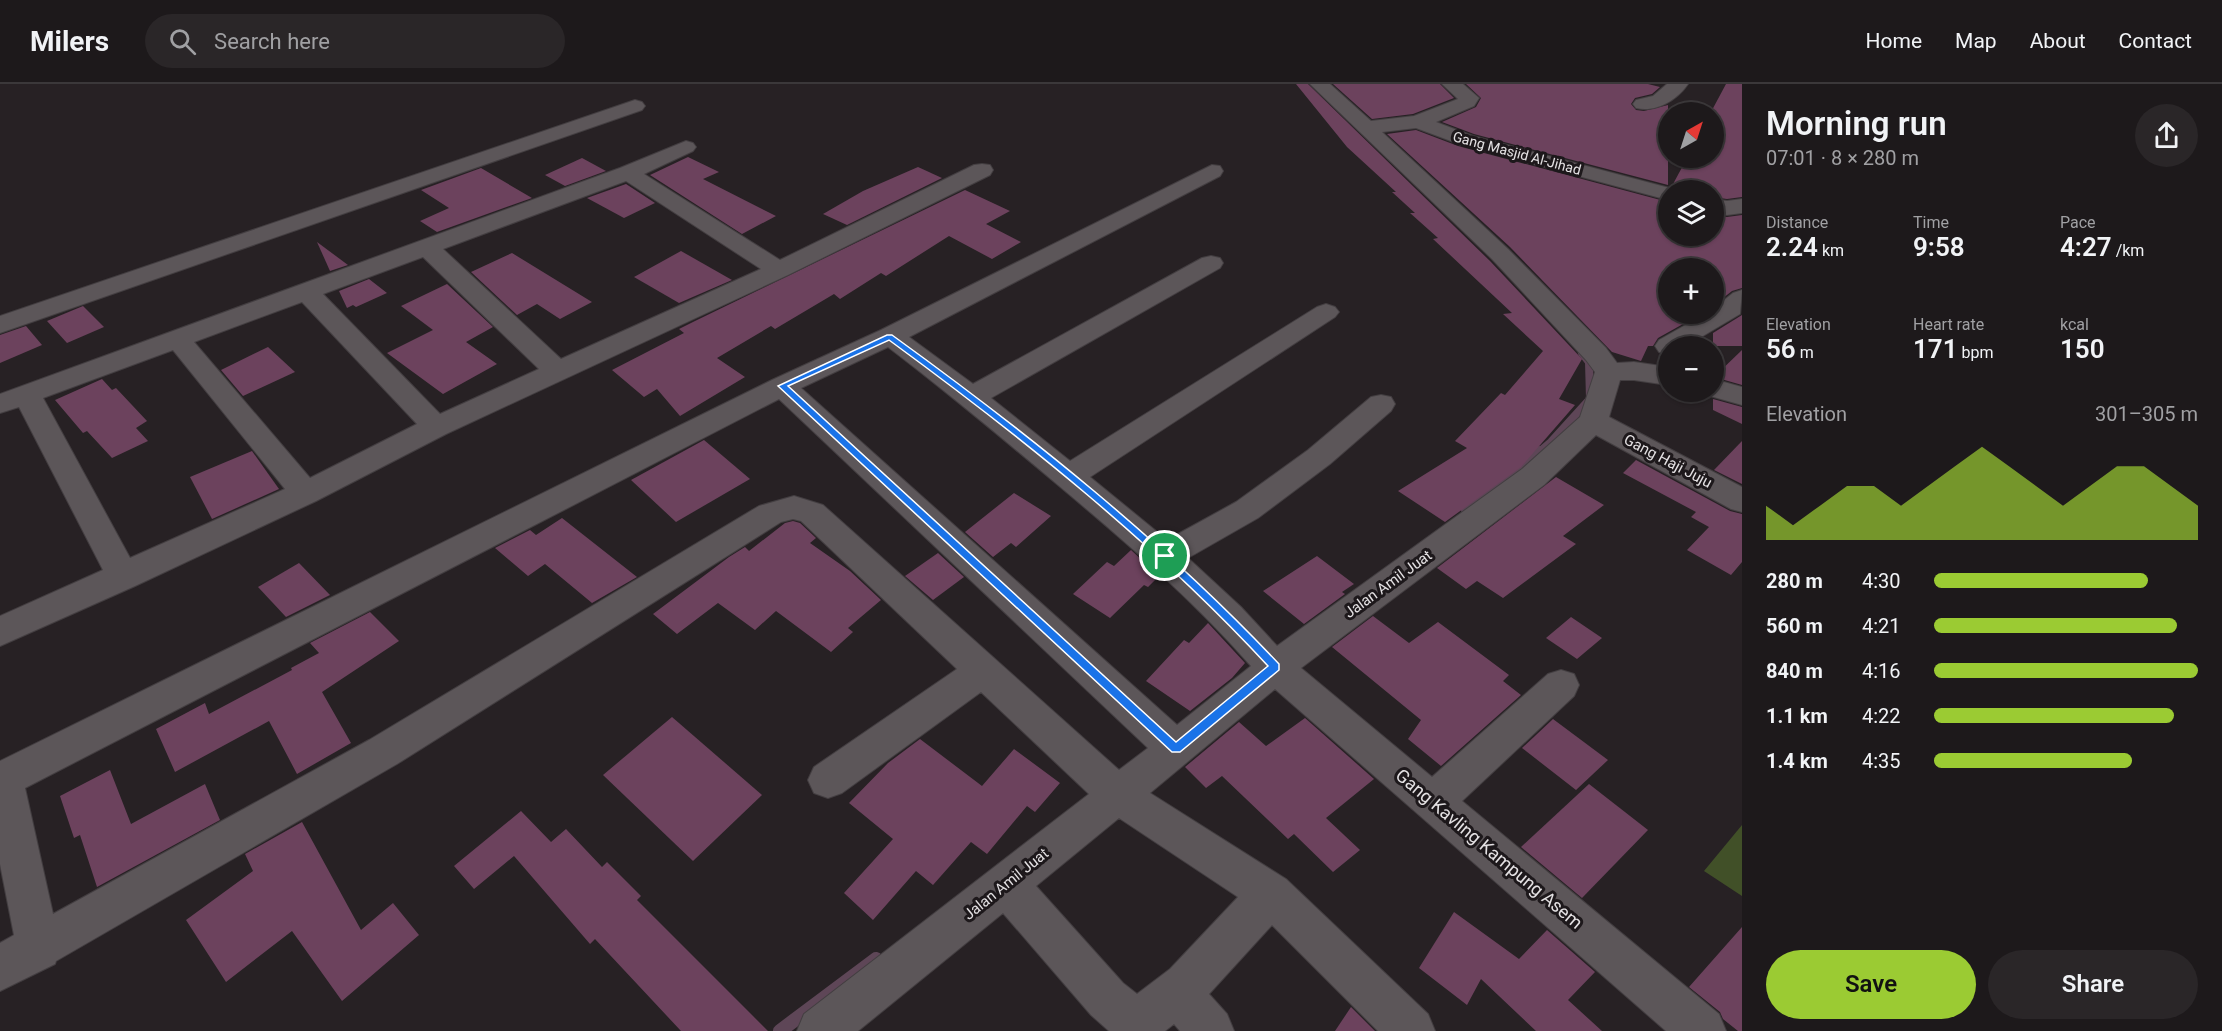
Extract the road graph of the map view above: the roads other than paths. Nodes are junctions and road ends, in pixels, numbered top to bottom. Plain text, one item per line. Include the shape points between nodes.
1 (1319, 84) edge
2 (1451, 84) edge
3 (1679, 84) edge
4 (1642, 104) dead end
5 (635, 106) dead end
6 (1418, 122) junction
7 (1366, 128) junction
8 (686, 147) dead end
9 (982, 170) dead end
10 (1212, 171) dead end
11 (628, 173) junction
12 (1658, 191) edge
13 (1742, 206) edge
14 (1724, 208) edge
15 (428, 248) junction
16 (1211, 263) dead end
17 (780, 270) junction
18 (306, 291) junction
19 (1742, 298) edge
20 (1326, 312) dead end
21 (0, 325) edge
22 (890, 336) junction
23 (1686, 336) edge
24 (177, 338) junction
25 (1658, 352) edge
26 (558, 372) junction
27 (1621, 372) junction
28 (1658, 375) edge
29 (782, 386) junction
30 (1724, 391) edge
31 (1742, 396) edge
32 (972, 397) junction
33 (13, 399) edge
34 (1381, 404) dead end
35 (1593, 421) junction
36 (436, 426) junction
37 (1068, 477) junction
38 (305, 493) junction
39 (1742, 501) edge
40 (1165, 556) junction
41 (123, 577) junction
42 (0, 632) edge
43 (1271, 663) junction
44 (982, 671) junction
45 (1561, 685) dead end
46 (1169, 742) junction
47 (2, 780) edge
48 (828, 780) dead end
49 (1110, 787) junction
50 (1433, 802) junction
51 (1006, 884) junction
52 (1271, 894) junction
53 (39, 948) junction
54 (0, 968) edge
55 (1186, 985) junction
56 (821, 1031) edge
57 (1210, 1031) edge
58 (1411, 1031) edge
59 (1702, 1031) edge

1 - 7 street
2 - 6 street via 1463,91 1469,98 1467,102
3 - 4 street via 1660,100
5 - 21 street
6 - 7 street, Gang Masjid Al-Jihad
6 - 12 street, Gang Masjid Al-Jihad via 1466,140
7 - 27 street
8 - 11 street
9 - 17 street
10 - 22 street
11 - 15 street
11 - 17 street
13 - 14 street
15 - 18 street
15 - 26 street
16 - 32 street
17 - 26 street
18 - 24 street
18 - 36 street
19 - 23 street
20 - 37 street
22 - 29 street
22 - 32 street, Gang Kavling Kampung Asem
24 - 33 street
24 - 38 street
25 - 27 street
26 - 36 street
27 - 28 street
27 - 35 street, Jalan Amil Juat
29 - 46 street
29 - 47 street
30 - 31 street
32 - 37 street, Gang Kavling Kampung Asem
33 - 41 street
34 - 40 street via 1319,457 1247,510
35 - 39 street, Gang Haji Juju
35 - 43 street, Jalan Amil Juat via 1533,477
36 - 38 street
37 - 40 street, Gang Kavling Kampung Asem
38 - 41 street
40 - 43 street, Gang Kavling Kampung Asem
41 - 42 street
43 - 46 street, Jalan Amil Juat
43 - 50 street, Gang Kavling Kampung Asem
44 - 48 street
44 - 49 street
44 - 53 street via 812,513 794,507 778,510 383,752
45 - 50 street
46 - 49 street, Jalan Amil Juat
47 - 53 street
49 - 51 street, Jalan Amil Juat
49 - 52 street
50 - 59 street, Gang Kavling Kampung Asem
51 - 55 street via 1107,999 1128,1017 1142,1020
51 - 56 street, Jalan Amil Juat
52 - 55 street
52 - 58 street
53 - 54 street
55 - 57 street via 1184,1000

